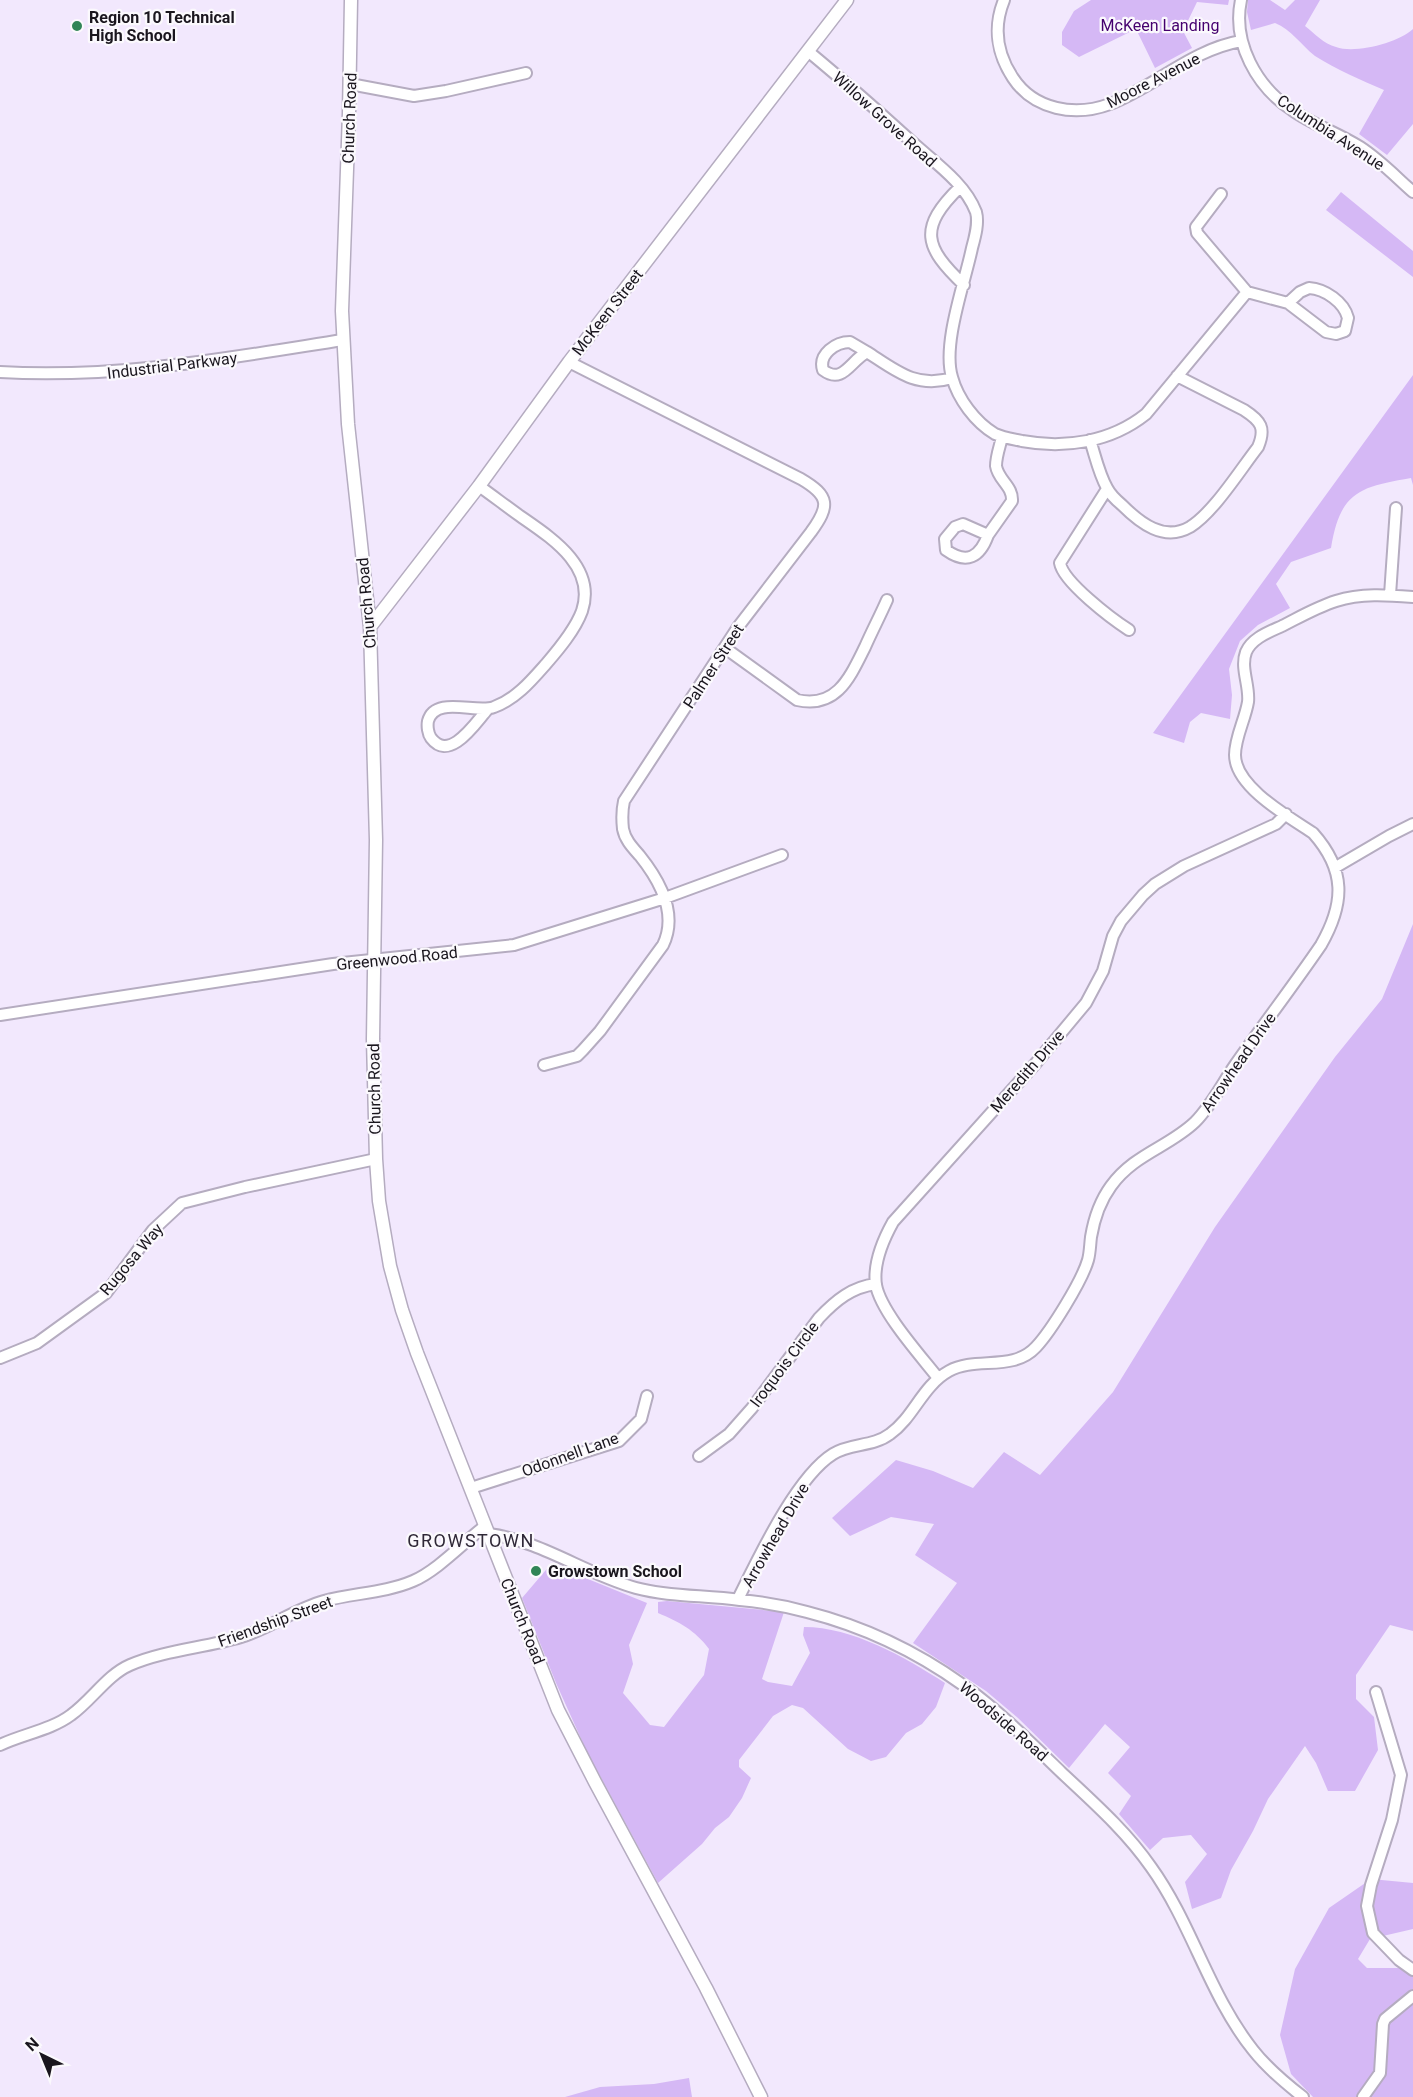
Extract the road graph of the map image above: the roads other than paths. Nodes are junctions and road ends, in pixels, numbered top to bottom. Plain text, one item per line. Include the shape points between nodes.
1 (351, 0) edge
2 (847, 0) edge
3 (1004, 0) edge
4 (1240, 0) edge
5 (1241, 41) junction
6 (809, 52) junction
7 (526, 73) dead end
8 (350, 84) junction
9 (960, 187) junction
10 (1413, 192) edge
11 (1221, 194) dead end
12 (964, 285) junction
13 (1247, 292) junction
14 (1288, 303) junction
15 (343, 340) junction
16 (867, 352) dead end
17 (569, 362) junction
18 (0, 372) edge
19 (1177, 376) junction
20 (952, 378) junction
21 (1002, 437) junction
22 (1090, 440) junction
23 (479, 486) junction
24 (1107, 489) junction
25 (1396, 508) dead end
26 (988, 534) dead end
27 (1390, 595) junction
28 (1413, 597) edge
29 (887, 600) dead end
30 (370, 627) junction
31 (1129, 630) dead end
32 (725, 648) junction
33 (487, 710) junction
34 (1286, 814) junction
35 (1413, 824) edge
36 (782, 855) dead end
37 (1336, 867) junction
38 (665, 898) junction
39 (375, 959) junction
40 (0, 1014) edge
41 (544, 1065) dead end
42 (376, 1159) junction
43 (876, 1284) junction
44 (0, 1358) edge
45 (938, 1378) junction
46 (647, 1396) dead end
47 (699, 1456) dead end
48 (471, 1488) junction
49 (487, 1530) junction
50 (738, 1599) junction
51 (1376, 1692) dead end
52 (0, 1745) edge
53 (1413, 1970) edge
54 (1413, 1996) edge
55 (761, 2097) edge
56 (1303, 2097) edge
57 (1364, 2097) edge

1 - 8 street, Church Road
2 - 6 street, McKeen Street
3 - 5 street, Moore Avenue via 997,37 1007,70 1031,98 1063,109 1084,110 1110,104 1204,53
4 - 5 street, Columbia Avenue
5 - 10 street, Columbia Avenue via 1258,77 1282,104 1362,148
6 - 9 street, Willow Grove Road
6 - 17 street, McKeen Street
7 - 8 street via 414,96
8 - 15 street, Church Road
9 - 12 street, Willow Grove Road via 977,220
9 - 12 street via 934,221 930,241 941,262
11 - 13 street via 1196,227 1197,233
12 - 20 street, Willow Grove Road via 951,335
13 - 14 street
13 - 19 street, Willow Grove Road
14 - 14 street via 1304,289 1318,289 1345,309 1347,326 1341,333 1331,334
15 - 18 street, Industrial Parkway via 137,370
15 - 30 street, Church Road
16 - 20 street via 918,381
17 - 23 street, McKeen Street
17 - 32 street, Palmer Street via 801,479 821,493 825,506 822,517
19 - 22 street, Willow Grove Road via 1132,425
19 - 24 street via 1254,417 1262,427 1258,447 1210,509 1183,531 1151,528
20 - 21 street, Willow Grove Road via 975,418
21 - 22 street, Willow Grove Road via 1044,445
21 - 26 street via 996,465 1012,501
22 - 24 street
23 - 30 street, McKeen Street
23 - 33 street via 563,548 577,567 584,589 578,619 547,662 524,688
24 - 31 street via 1060,562 1064,573 1093,602
25 - 27 street
27 - 28 street
27 - 34 street via 1358,596 1330,603 1259,638 1246,652 1248,701 1236,761 1250,786
29 - 32 street via 846,683 816,701 797,700
30 - 39 street, Church Road
32 - 38 street, Palmer Street via 624,801 623,829 627,839
33 - 33 street via 456,743 440,744 431,738 428,720 440,708
34 - 37 street via 1313,833
34 - 43 street, Meredith Drive via 1276,824 1169,874 1131,907 1113,936 1086,1003 893,1222 880,1253
35 - 37 street
36 - 38 street, Greenwood Road
37 - 45 street, Arrowhead Drive via 1335,914 1320,945 1194,1122 1135,1161 1110,1187 1095,1219 1084,1274 1036,1347 1014,1360 967,1364
38 - 39 street, Greenwood Road via 514,945
38 - 41 street, Palmer Street via 669,912 663,945 583,1050 577,1056
39 - 40 street, Greenwood Road
39 - 42 street, Church Road
42 - 44 street, Rugosa Way via 182,1203 153,1230 106,1293 38,1342
42 - 48 street, Church Road via 386,1245 402,1310
43 - 45 street via 896,1322
43 - 47 street, Iroquois Circle via 854,1289 831,1304 752,1408 729,1434
45 - 50 street, Arrowhead Drive via 891,1434 839,1450 812,1473 773,1533
46 - 48 street, Odonnell Lane via 641,1419 619,1441
48 - 49 street, Church Road
49 - 50 street, Woodside Road via 530,1543 635,1587 677,1595
49 - 52 street, Friendship Street via 413,1581 323,1601 244,1636 128,1666 70,1716
49 - 55 street, Church Road via 568,1731
50 - 56 street, Woodside Road via 807,1612 881,1639 943,1671 999,1714 1136,1848 1164,1887 1239,2031 1268,2067
51 - 53 street via 1401,1776 1367,1906 1373,1933
54 - 57 street via 1385,2019 1380,2073

